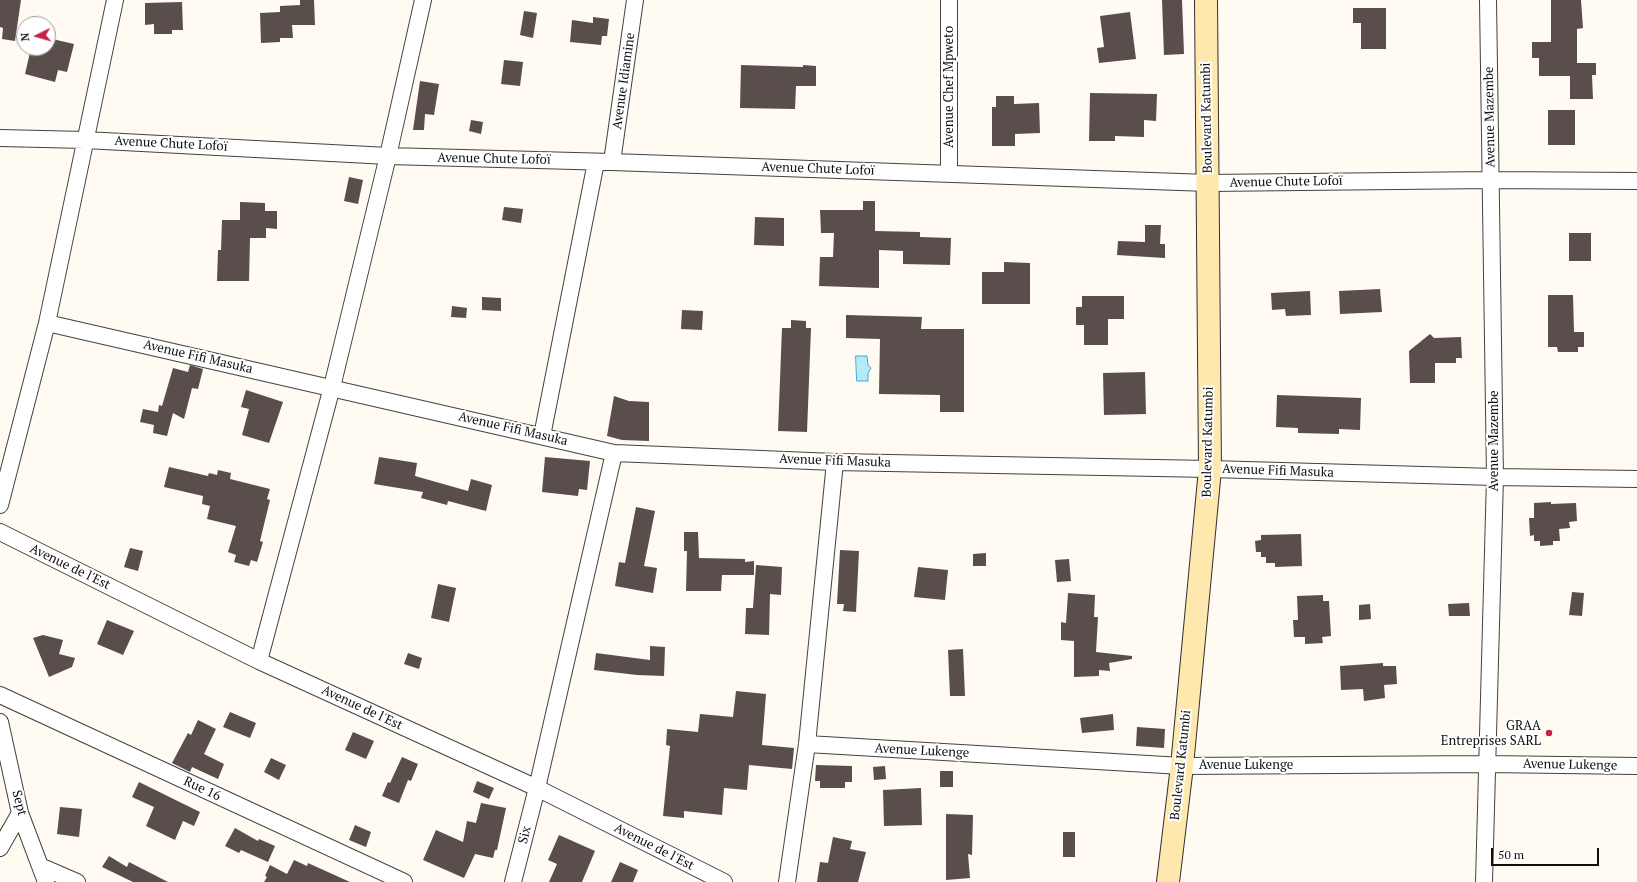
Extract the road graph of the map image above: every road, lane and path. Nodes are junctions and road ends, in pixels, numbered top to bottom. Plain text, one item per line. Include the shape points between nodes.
1 (116, 0) edge
2 (423, 0) edge
3 (635, 0) edge
4 (949, 0) edge
5 (1206, 0) edge
6 (1488, 0) edge
7 (0, 138) edge
8 (85, 140) junction
9 (388, 156) junction
10 (604, 162) junction
11 (948, 174) junction
12 (1491, 180) junction
13 (1637, 181) edge
14 (1208, 183) junction
15 (47, 323) junction
16 (332, 387) junction
17 (542, 436) junction
18 (614, 453) junction
19 (835, 462) junction
20 (1210, 469) junction
21 (1494, 477) junction
22 (1637, 479) edge
23 (0, 505) edge
24 (0, 532) edge
25 (259, 661) junction
26 (0, 695) edge
27 (0, 722) edge
28 (807, 744) junction
29 (1487, 764) junction
30 (1182, 766) junction
31 (1637, 766) edge
32 (537, 788) junction
33 (20, 813) junction
34 (0, 848) edge
35 (40, 866) junction
36 (46, 882) edge
37 (77, 882) edge
38 (404, 882) edge
39 (513, 882) edge
40 (724, 882) edge
41 (787, 882) edge
42 (1168, 882) edge
43 (1484, 882) edge

1 - 8 street
2 - 9 street
3 - 10 street, Avenue Idiamine
4 - 11 street, Avenue Chef Mpweto
5 - 14 street, Boulevard Katumbi
6 - 12 street, Avenue Mazembe
7 - 8 street, Avenue Chute Lofoï
8 - 9 street, Avenue Chute Lofoï
8 - 15 street
9 - 10 street, Avenue Chute Lofoï
9 - 16 street
10 - 11 street, Avenue Chute Lofoï
10 - 17 street, Avenue Idiamine
11 - 14 street, Avenue Chute Lofoï
12 - 13 street, Avenue Chute Lofoï
12 - 14 street, Avenue Chute Lofoï
12 - 21 street, Avenue Mazembe
14 - 20 street, Boulevard Katumbi
15 - 16 street, Avenue Fifi Masuka
15 - 23 street
16 - 17 street, Avenue Fifi Masuka
16 - 25 street
17 - 18 street, Avenue Fifi Masuka
18 - 19 street, Avenue Fifi Masuka
18 - 32 street, Six
19 - 20 street, Avenue Fifi Masuka
19 - 28 street
20 - 21 street, Avenue Fifi Masuka
20 - 30 street, Boulevard Katumbi
21 - 22 street, Avenue Fifi Masuka
21 - 29 street, Avenue Mazembe
24 - 25 street, Avenue de l'Est
25 - 32 street, Avenue de l'Est
26 - 38 street, Rue 16
27 - 33 street, Sept
28 - 30 street, Avenue Lukenge
28 - 41 street
29 - 30 street, Avenue Lukenge
29 - 31 street, Avenue Lukenge
29 - 43 street, Avenue Mazembe
30 - 42 street, Boulevard Katumbi
32 - 39 street, Six
32 - 40 street, Avenue de l'Est
33 - 34 street
33 - 35 street, Sept
35 - 36 street, Sept
35 - 37 street

